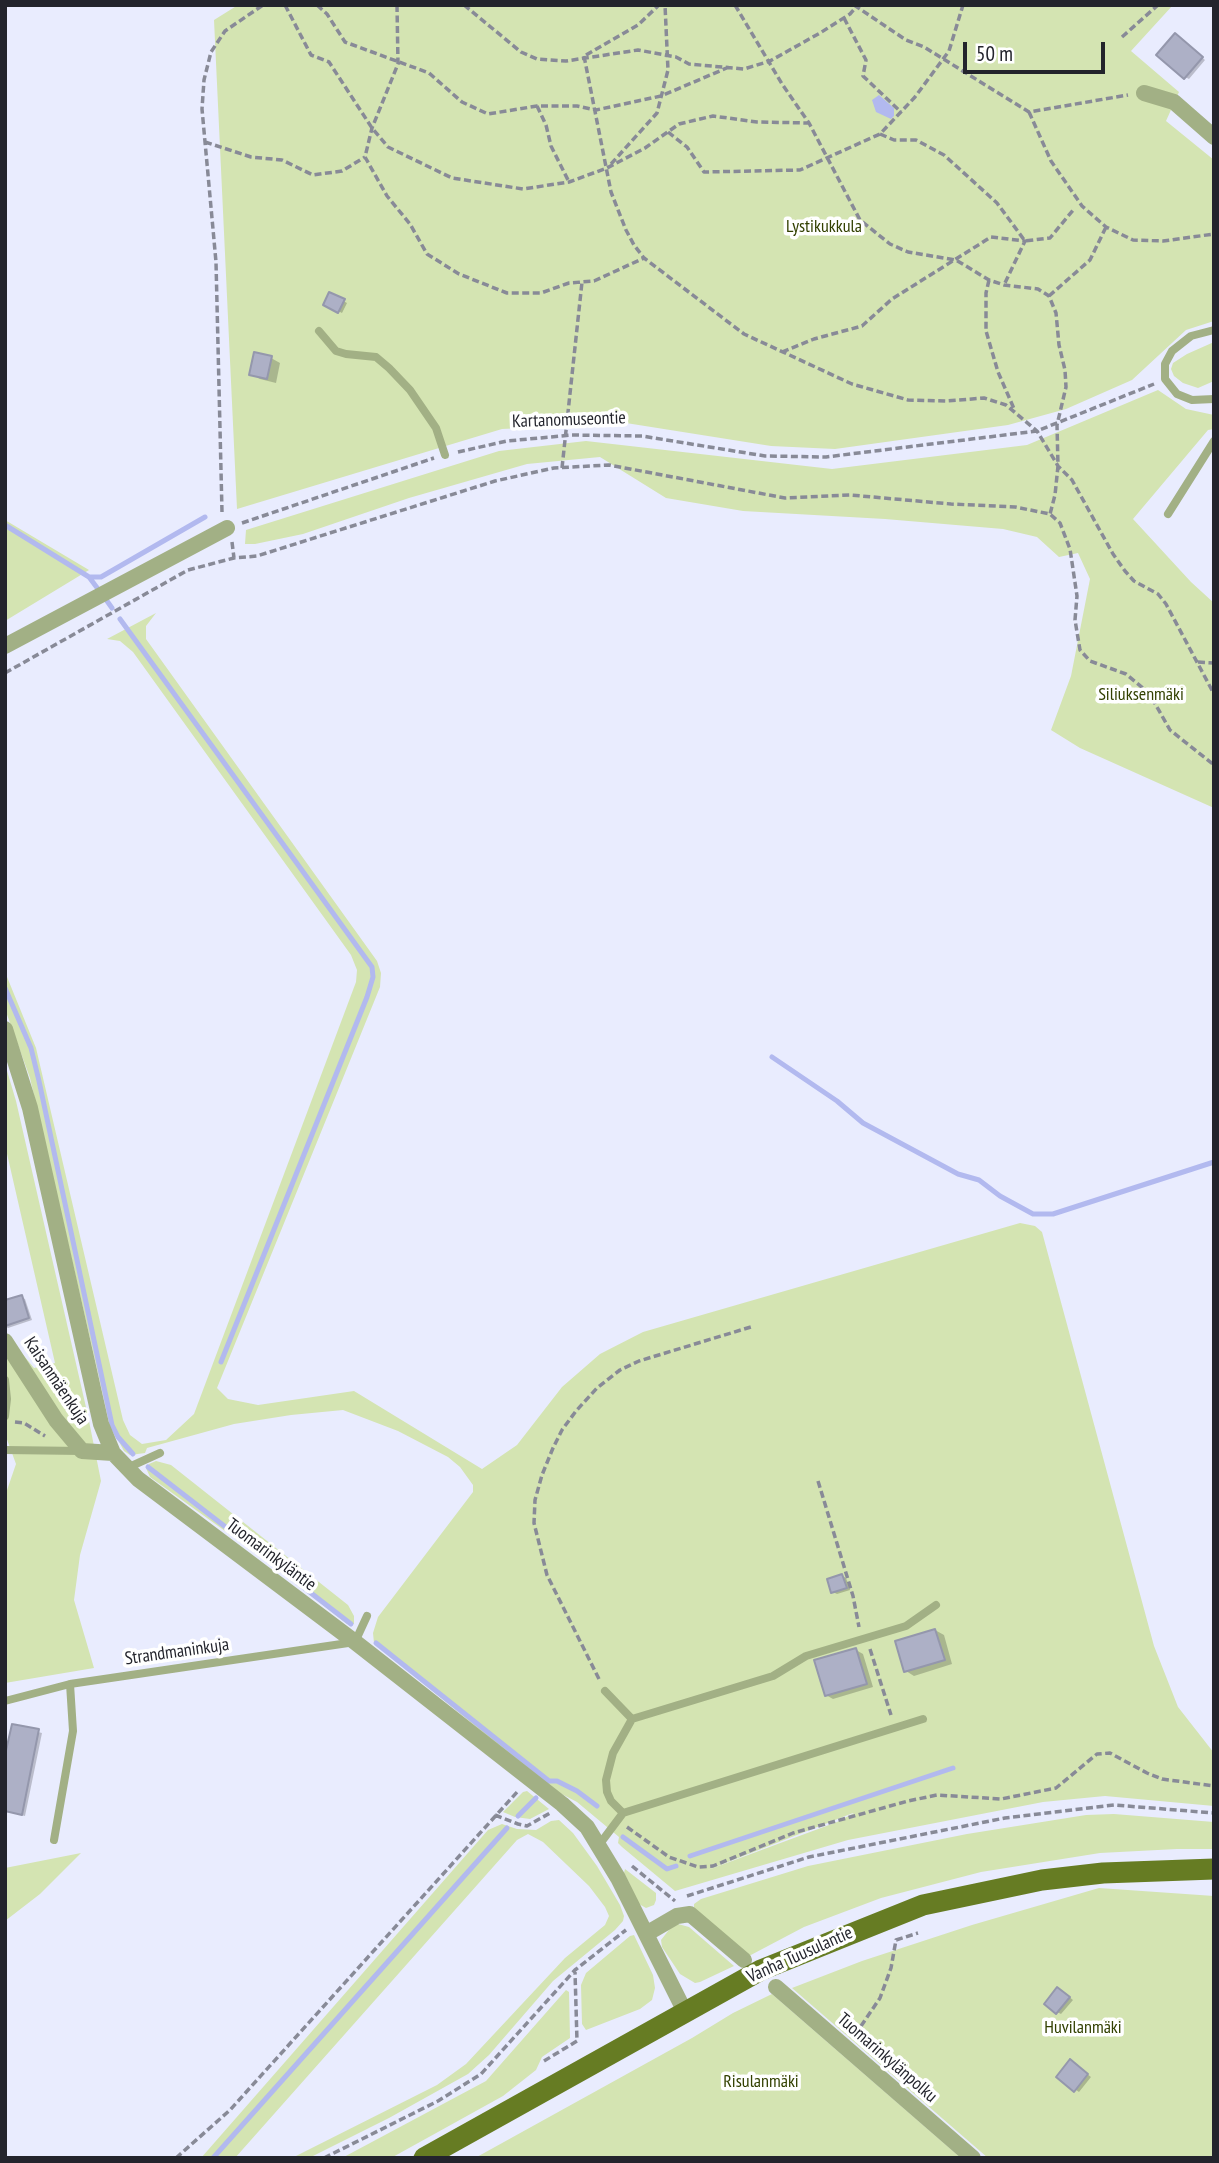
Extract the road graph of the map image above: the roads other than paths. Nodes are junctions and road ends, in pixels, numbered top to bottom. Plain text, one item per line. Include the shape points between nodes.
1 (1144, 93) road end
2 (1214, 136) edge
3 (1214, 330) edge
4 (318, 331) dead end
5 (1213, 402) edge
6 (1214, 441) edge
7 (445, 455) road end
8 (1168, 514) dead end
9 (227, 528) road end
10 (5, 646) edge
11 (5, 1029) edge
12 (5, 1341) edge
13 (5, 1380) edge
14 (5, 1416) edge
15 (5, 1450) edge
16 (82, 1451) junction
17 (113, 1453) junction
18 (160, 1453) dead end
19 (127, 1468) junction
20 (936, 1605) dead end
21 (367, 1616) dead end
22 (355, 1642) junction
23 (70, 1684) junction
24 (605, 1690) road end
25 (5, 1701) edge
26 (923, 1718) dead end
27 (632, 1719) junction
28 (621, 1817) junction
29 (54, 1840) dead end
30 (599, 1845) junction
31 (1214, 1870) edge
32 (643, 1927) junction
33 (744, 1960) dead end
34 (776, 1987) dead end
35 (685, 2012) junction
36 (424, 2158) edge
37 (973, 2158) edge

1 - 2 street via 1174,103
3 - 5 lane via 1191,336 1172,351 1165,364 1165,379 1177,394
4 - 7 lane via 336,351 376,357 389,368 436,428
6 - 8 lane
9 - 10 street
11 - 17 street, Tuomarinkyläntie via 30,1108 101,1424
12 - 16 street, Kaisanmäenkuja via 56,1420
13 - 14 lane
15 - 16 lane
16 - 17 street, Kaisanmäenkuja
17 - 19 street, Tuomarinkyläntie
18 - 19 lane
19 - 22 street, Tuomarinkyläntie
20 - 27 lane via 906,1626 806,1656 773,1676
21 - 22 lane
22 - 23 lane, Strandmaninkuja
22 - 30 street, Tuomarinkyläntie via 562,1804
23 - 25 lane, Strandmaninkuja
23 - 29 lane via 73,1731
24 - 27 lane
26 - 28 lane
27 - 28 lane via 612,1753 606,1780 607,1792
28 - 30 lane
30 - 32 street, Tuomarinkyläntie
31 - 35 main road, Vanha Tuusulantie via 1102,1873 1042,1880 923,1905 761,1970
32 - 33 street via 690,1914
32 - 35 street, Tuomarinkyläntie
34 - 37 street, Tuomarinkylänpolku
35 - 36 main road, Vanha Tuusulantie

